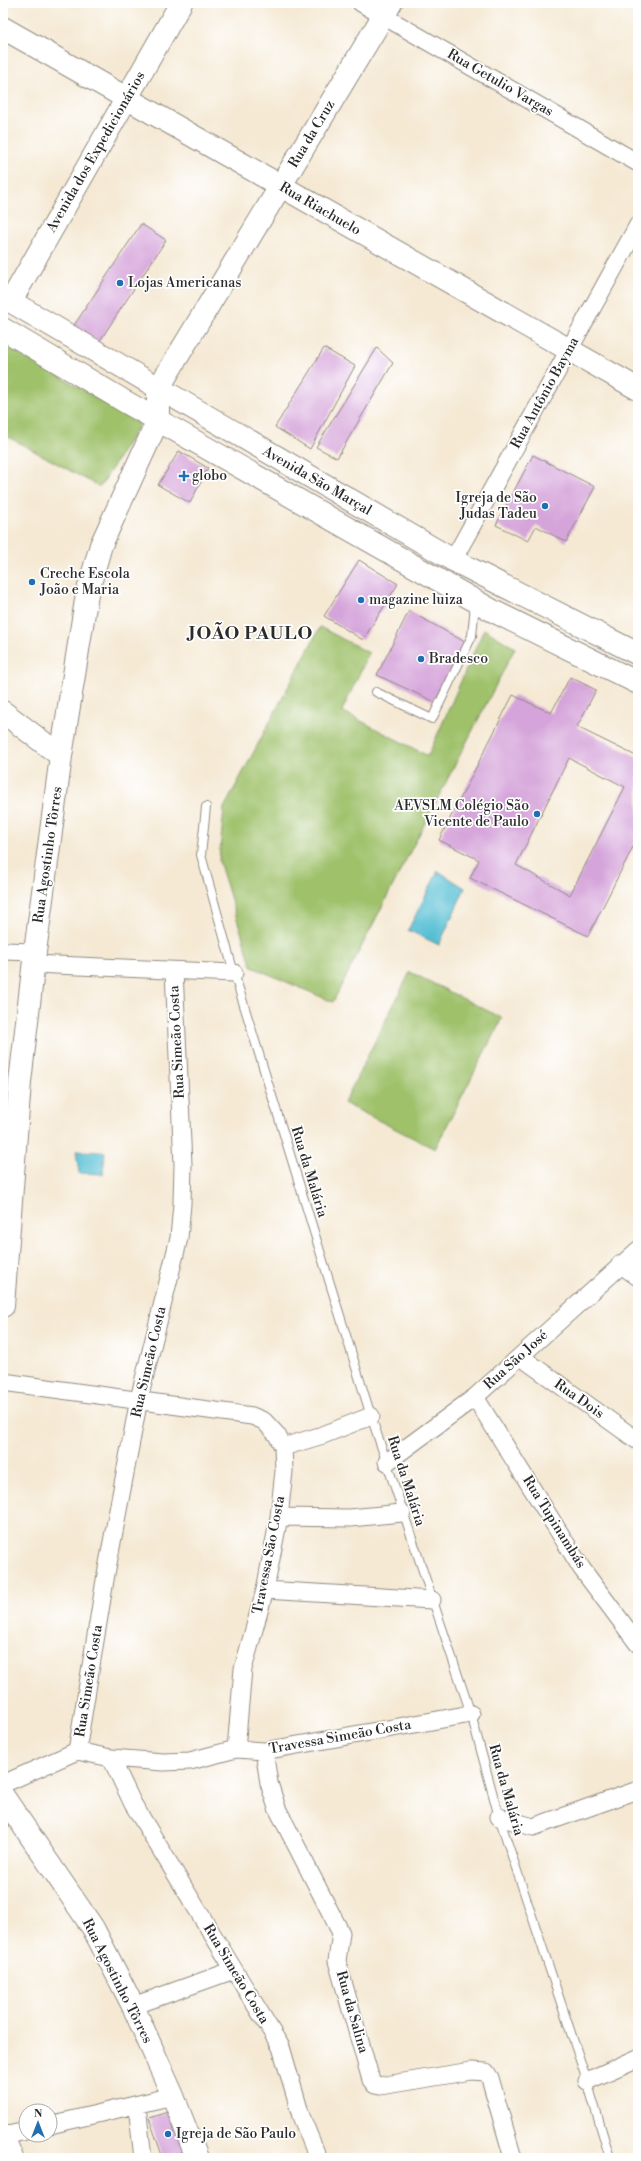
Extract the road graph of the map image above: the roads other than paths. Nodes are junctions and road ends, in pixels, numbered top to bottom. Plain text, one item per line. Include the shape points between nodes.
1 (181, 3) edge
2 (361, 3) edge
3 (387, 9) edge
4 (3, 28) edge
5 (126, 99) junction
6 (638, 163) edge
7 (280, 186) junction
8 (638, 225) edge
9 (7, 299) edge
10 (3, 329) edge
11 (569, 350) junction
12 (158, 389) junction
13 (638, 389) edge
14 (158, 420) junction
15 (453, 560) junction
16 (476, 601) junction
17 (638, 654) edge
18 (638, 683) edge
19 (376, 692) dead end
20 (3, 712) edge
21 (61, 756) junction
22 (206, 808) dead end
23 (3, 951) edge
24 (35, 958) junction
25 (174, 971) junction
26 (234, 973) junction
27 (638, 1250) edge
28 (620, 1264) junction
29 (638, 1277) edge
30 (3, 1306) edge
31 (521, 1357) junction
32 (3, 1382) edge
33 (475, 1396) junction
34 (139, 1399) junction
35 (371, 1416) junction
36 (638, 1441) edge
37 (283, 1446) junction
38 (387, 1462) junction
39 (402, 1512) junction
40 (280, 1517) junction
41 (265, 1590) junction
42 (432, 1600) junction
43 (638, 1644) edge
44 (471, 1714) junction
45 (236, 1749) junction
46 (77, 1751) junction
47 (264, 1752) junction
48 (111, 1758) junction
49 (3, 1784) edge
50 (638, 1790) edge
51 (3, 1796) edge
52 (499, 1817) junction
53 (234, 1970) junction
54 (133, 2006) junction
55 (638, 2058) edge
56 (587, 2081) junction
57 (173, 2096) junction
58 (137, 2106) junction
59 (58, 2123) edge
60 (18, 2133) edge
61 (3, 2136) edge
62 (12, 2158) edge
63 (143, 2158) edge
64 (197, 2158) edge
65 (318, 2158) edge
66 (513, 2158) edge
67 (610, 2158) edge

1 - 5 street, Avenida dos Expedicionários
2 - 3 street, Rua Getulio Vargas
3 - 6 street, Rua Getulio Vargas
3 - 7 street, Rua da Cruz
4 - 5 street, Rua Riachuelo
5 - 7 street, Rua Riachuelo
5 - 9 street, Avenida dos Expedicionários
7 - 11 street, Rua Riachuelo
7 - 12 street, Rua da Cruz
8 - 11 street, Rua Antônio Bayma
9 - 12 street, Avenida São Marçal
10 - 14 street, Avenida São Marçal
11 - 13 street, Rua Riachuelo
11 - 15 street, Rua Antônio Bayma
12 - 14 street
12 - 15 street, Avenida São Marçal
14 - 16 street, Avenida São Marçal
14 - 21 street, Rua Agostinho Tôrres via 113,516 93,568
15 - 17 street, Avenida São Marçal
16 - 18 street, Avenida São Marçal
16 - 19 lane via 472,636 432,719
20 - 21 street
21 - 24 street, Rua Agostinho Tôrres
22 - 26 lane, Rua da Malária via 201,855
23 - 24 street
24 - 25 street
24 - 30 street, Rua Agostinho Tôrres via 19,1090
25 - 26 street
25 - 34 street, Rua Simeão Costa via 183,1164 182,1204 179,1238
26 - 35 lane, Rua da Malária
27 - 28 street, Rua São José
28 - 29 street
28 - 31 street, Rua São José
31 - 33 street, Rua São José
31 - 36 street, Rua Dois
32 - 34 street, Travessa São Costa
33 - 38 street, Rua São José
33 - 43 street, Rua Tupinambás via 582,1569
34 - 37 street, Travessa São Costa via 252,1416 264,1420
34 - 46 street, Rua Simeão Costa via 106,1574
35 - 37 street via 322,1435
35 - 38 lane, Rua da Malária
37 - 40 street, Travessa São Costa via 284,1471
38 - 39 lane, Rua da Malária
39 - 40 street via 378,1517
39 - 42 lane, Rua da Malária
40 - 41 street, Travessa São Costa
41 - 42 street
41 - 45 street, Travessa São Costa via 243,1669
42 - 44 lane, Rua da Malária
44 - 47 street, Travessa Simeão Costa
44 - 52 lane, Rua da Malária
45 - 47 street, Travessa Simeão Costa
45 - 48 street, Travessa Simeão Costa via 190,1761 163,1762
46 - 48 street, Travessa Simeão Costa
46 - 49 street
47 - 66 street, Rua da Salina via 269,1783 287,1832 341,1933 337,1961 371,2080 380,2086 471,2071 486,2072 490,2078
48 - 53 street, Rua Simeão Costa via 133,1804
50 - 52 street via 533,1827
51 - 54 street, Rua Agostinho Tôrres via 93,1928
52 - 56 lane, Rua da Malária
53 - 54 street
53 - 65 street, Rua Simeão Costa via 281,2047 301,2116
54 - 57 street, Rua Agostinho Tôrres
55 - 56 street
56 - 67 lane, Rua da Malária
57 - 58 street
57 - 64 street, Rua Agostinho Tôrres
58 - 59 street
58 - 63 street
60 - 61 street
61 - 62 street

